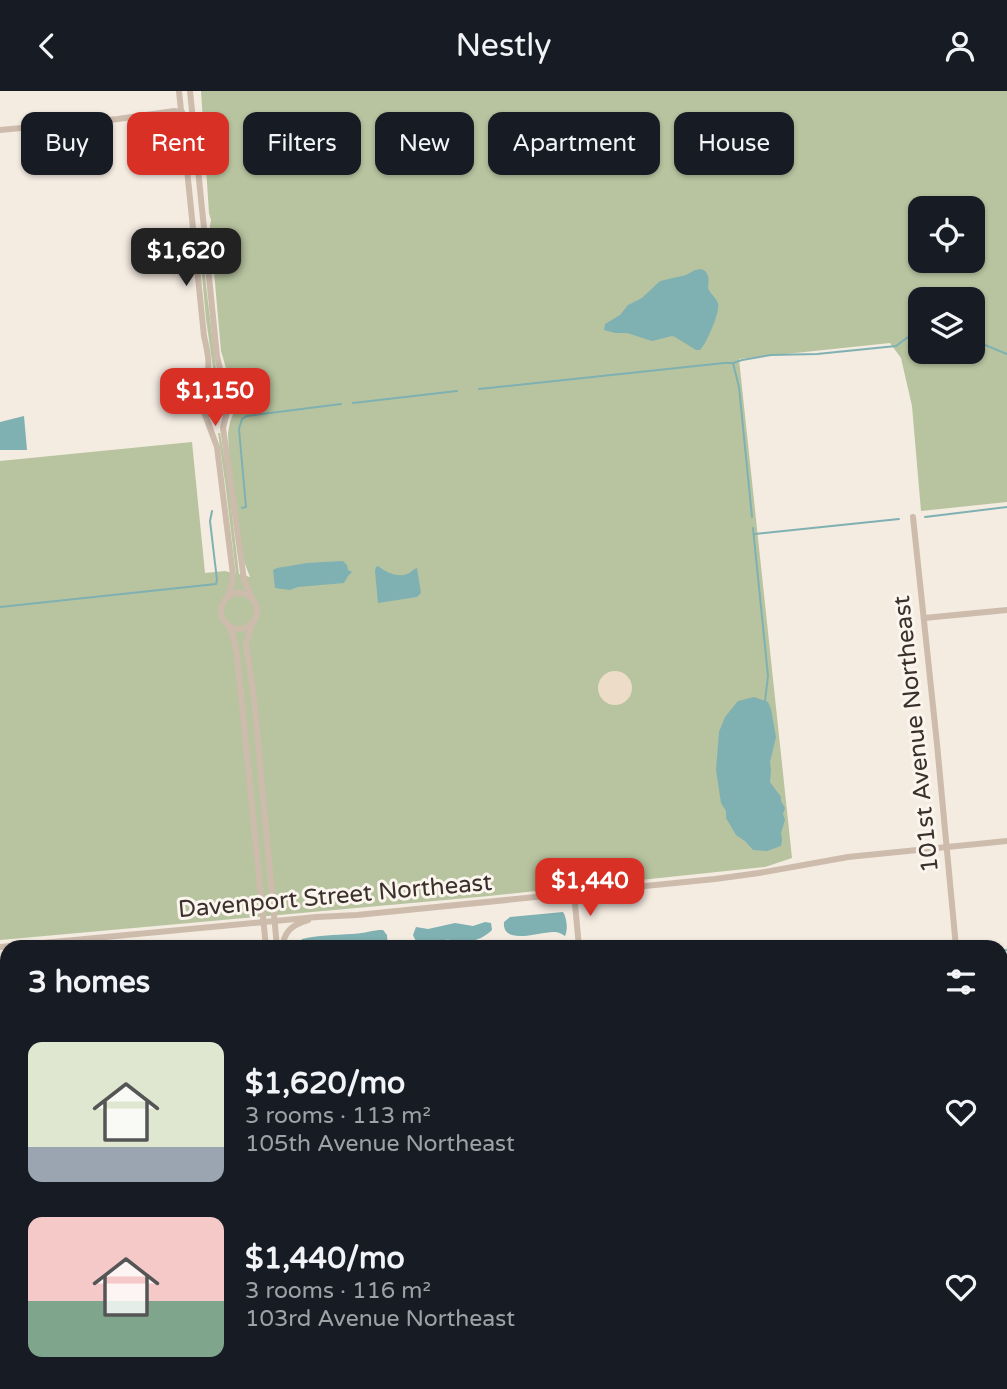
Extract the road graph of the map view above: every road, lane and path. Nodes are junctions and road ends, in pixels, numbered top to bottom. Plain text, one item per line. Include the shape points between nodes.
1 (179, 91) edge
2 (190, 91) edge
3 (191, 111) junction
4 (167, 112) edge
5 (180, 112) junction
6 (127, 118) edge
7 (0, 130) edge
8 (187, 175) edge
9 (203, 385) junction
10 (226, 386) junction
11 (228, 407) junction
12 (204, 412) junction
13 (914, 517) dead end
14 (228, 597) junction
15 (253, 600) junction
16 (1007, 610) edge
17 (925, 618) junction
18 (253, 622) junction
19 (228, 626) junction
20 (1007, 841) edge
21 (946, 847) junction
22 (574, 893) junction
23 (317, 917) junction
24 (275, 921) junction
25 (263, 922) junction
26 (74, 940) edge
27 (265, 940) edge
28 (276, 940) edge
29 (285, 940) edge
30 (578, 940) edge
31 (955, 940) edge

1 - 5 street
2 - 3 street
3 - 5 street
3 - 10 street via 217,356
4 - 5 street
6 - 7 street
8 - 9 street via 208,364
9 - 10 street via 212,381
9 - 12 street via 198,397
10 - 11 street via 231,396
11 - 12 street via 215,415
11 - 15 street via 223,428 244,580
12 - 14 street via 216,447 233,575
13 - 17 street, 101st Avenue Northeast
14 - 15 street via 238,593
14 - 19 street via 221,608
15 - 18 street via 257,612
16 - 17 street
17 - 21 street, 101st Avenue Northeast
18 - 19 street via 244,629
18 - 24 street via 246,643
19 - 25 street via 237,654
20 - 21 street, Davenport Street Northeast
21 - 22 street, Davenport Street Northeast
21 - 31 street, 101st Avenue Northeast
22 - 23 street, Davenport Street Northeast
22 - 30 street
23 - 24 street, Davenport Street Northeast
23 - 29 street via 294,926
24 - 25 street, Davenport Street Northeast
24 - 28 street
25 - 26 street, Davenport Street Northeast
25 - 27 street

